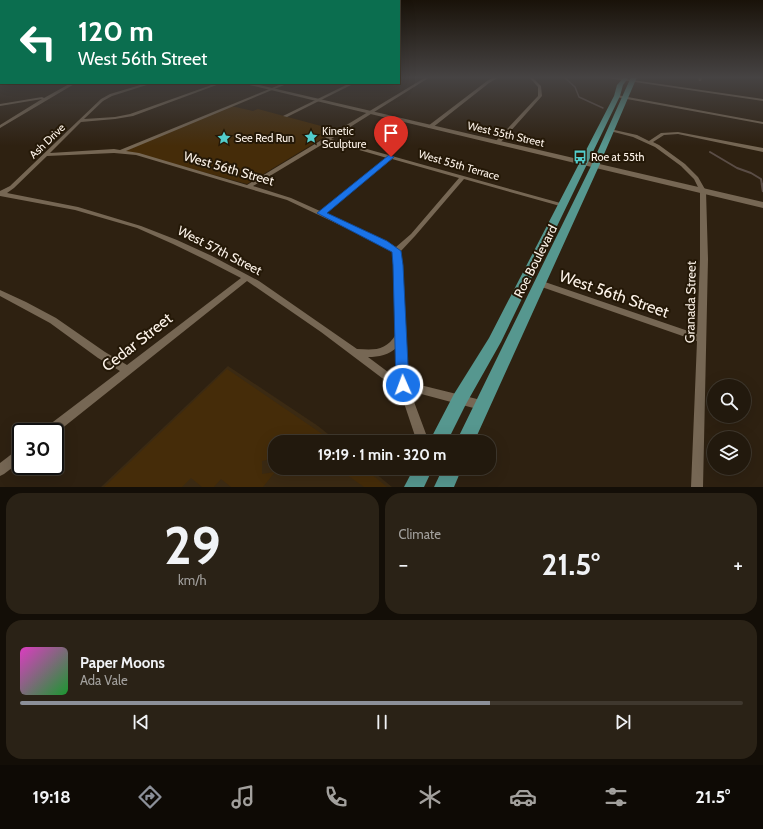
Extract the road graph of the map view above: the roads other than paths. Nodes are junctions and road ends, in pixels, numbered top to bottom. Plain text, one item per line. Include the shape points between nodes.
1 (32, 100) edge
2 (42, 100) edge
3 (104, 100) edge
4 (173, 100) edge
5 (246, 100) edge
6 (317, 100) joint
7 (392, 100) edge
8 (465, 100) edge
9 (537, 100) edge
10 (619, 100) edge
11 (620, 100) edge
12 (641, 100) edge
13 (27, 101) junction
14 (36, 104) junction
15 (0, 105) edge
16 (370, 113) junction
17 (285, 116) dead end
18 (81, 121) junction
19 (763, 123) edge
20 (0, 126) edge
21 (430, 127) junction
22 (612, 130) junction
23 (327, 139) junction
24 (650, 142) junction
25 (498, 143) junction
26 (763, 150) edge
27 (122, 152) junction
28 (45, 155) junction
29 (391, 157) junction
30 (590, 165) junction
31 (463, 177) junction
32 (248, 187) junction
33 (703, 191) junction
34 (1, 194) edge
35 (562, 205) junction
36 (763, 205) edge
37 (321, 213) junction
38 (396, 251) junction
39 (246, 278) junction
40 (539, 283) junction
41 (0, 293) edge
42 (401, 334) junction
43 (702, 339) junction
44 (355, 353) junction
45 (128, 370) junction
46 (403, 385) junction
47 (460, 399) junction
48 (481, 405) junction
49 (60, 423) edge
50 (421, 435) edge
51 (442, 435) edge
52 (468, 435) edge
53 (12, 461) edge
54 (0, 470) edge
55 (420, 475) edge
56 (450, 475) edge
57 (414, 487) edge
58 (444, 487) edge
59 (697, 487) edge

1 - 13 street
2 - 14 street
3 - 18 street, Ash Drive
4 - 18 street via 131,115
5 - 27 street
6 - 16 street, West 55th Street
6 - 17 street
7 - 16 street
8 - 21 street
9 - 25 street
10 - 30 main road, Roe Boulevard
11 - 22 main road, Roe Boulevard
12 - 19 street
13 - 14 street
13 - 15 street
14 - 20 street
16 - 21 street, West 55th Street
16 - 23 street
18 - 28 street, Ash Drive
21 - 25 street, West 55th Street
22 - 24 street
22 - 30 main road, Roe Boulevard
23 - 29 street, West 55th Terrace
23 - 32 street
24 - 26 street via 663,134 678,133
24 - 33 street via 683,165 696,178
25 - 30 street, West 55th Street
27 - 28 street, West 56th Street
27 - 32 street, West 56th Street via 137,154
28 - 34 street, Ash Drive via 12,187
29 - 31 street, West 55th Terrace
29 - 37 street
30 - 33 street, West 55th Street
30 - 35 main road, Roe Boulevard
30 - 40 main road, Roe Boulevard
31 - 35 street, West 55th Terrace
31 - 38 street
32 - 37 street, West 56th Street via 289,199
33 - 36 street, West 55th Street
33 - 43 street, Granada Street
34 - 39 street, West 57th Street via 76,208 139,227 209,258
35 - 47 main road, Roe Boulevard via 494,342
37 - 38 street, West 56th Street
38 - 42 street
39 - 44 street, West 57th Street via 298,311
39 - 45 street, Cedar Street
40 - 43 street, West 56th Street
40 - 48 main road, Roe Boulevard
41 - 45 street via 59,324 116,365
42 - 44 street via 396,344 383,353
42 - 46 street
43 - 59 street, Granada Street
44 - 46 street, West 57th Street
45 - 49 street, Cedar Street
46 - 47 street, West 57th Street
46 - 50 street
47 - 48 street, West 57th Street
47 - 51 main road, Roe Boulevard
48 - 52 main road, Roe Boulevard
53 - 54 street
55 - 57 main road
56 - 58 main road

